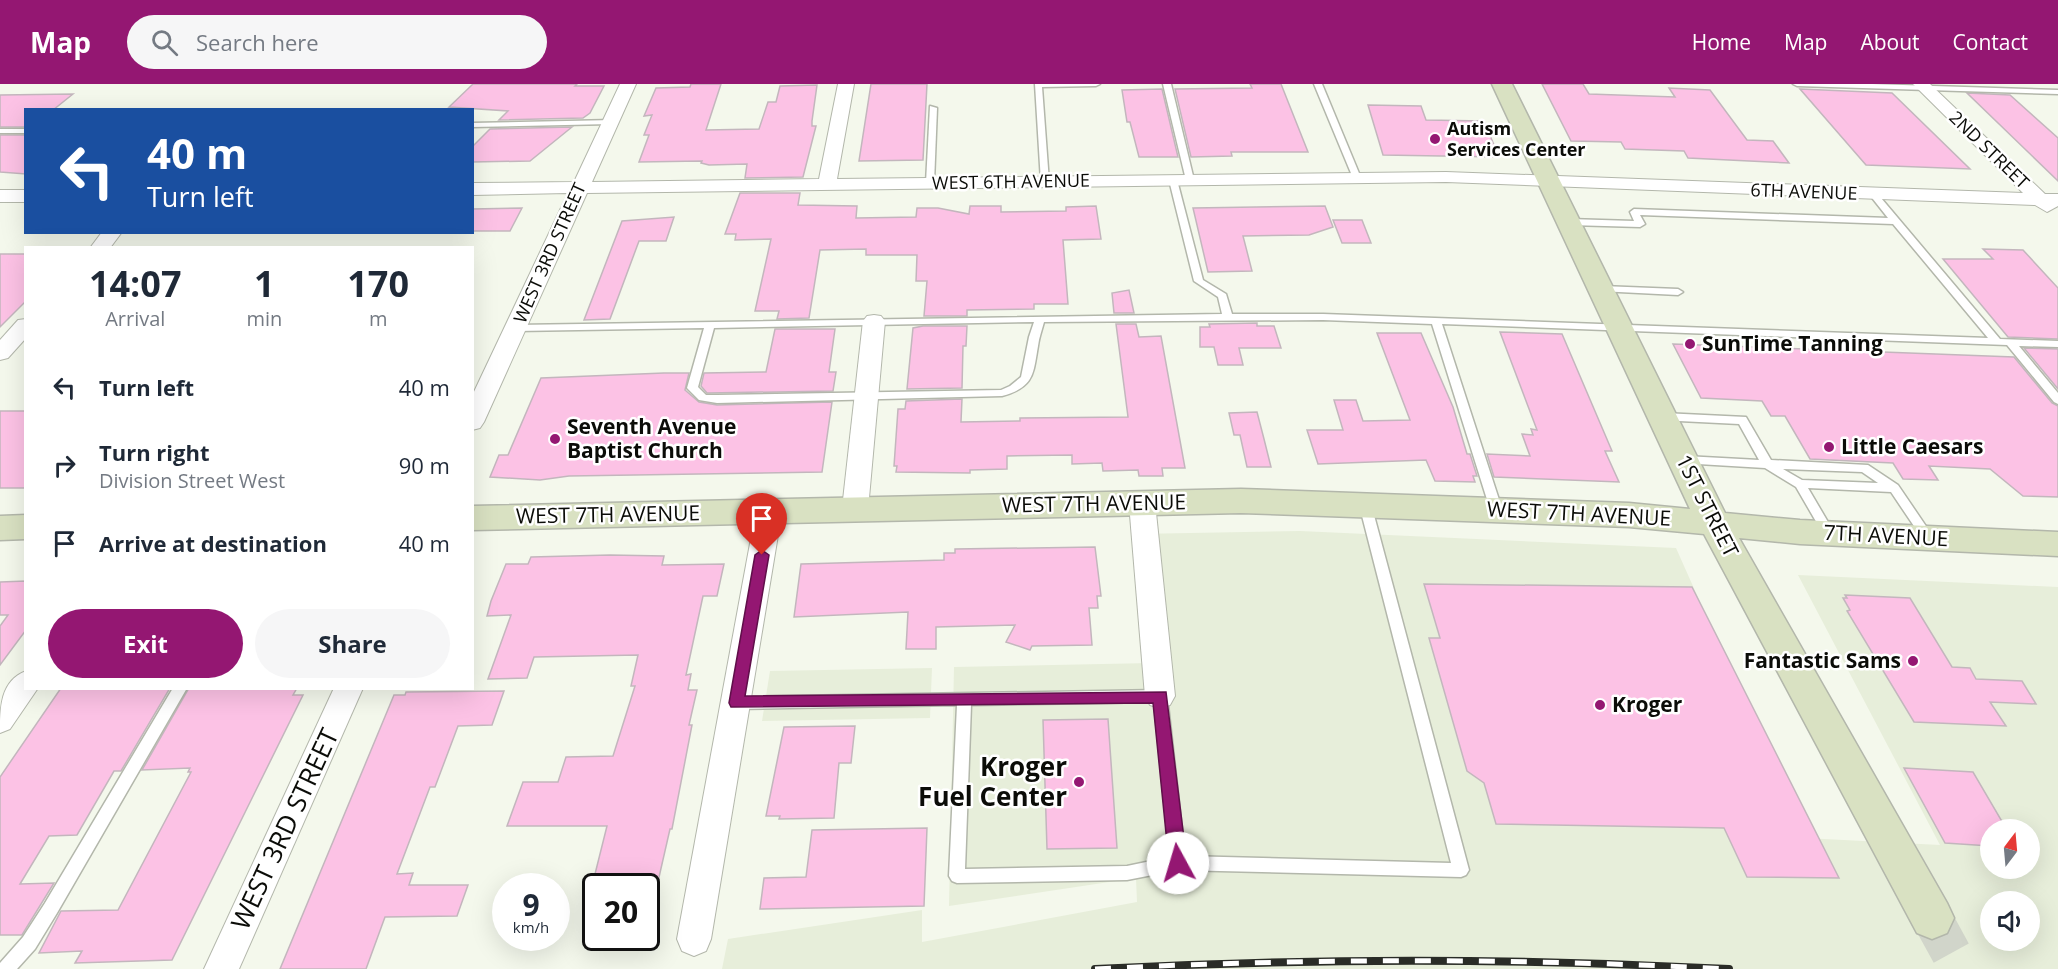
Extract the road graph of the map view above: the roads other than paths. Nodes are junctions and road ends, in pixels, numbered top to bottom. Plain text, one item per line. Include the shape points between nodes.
1 (628, 84) edge
2 (846, 84) edge
3 (1096, 84) edge
4 (1167, 84) edge
5 (1318, 84) edge
6 (1502, 84) edge
7 (1797, 84) edge
8 (1922, 86) edge
9 (2058, 92) edge
10 (933, 108) dead end
11 (610, 122) junction
12 (474, 124) edge
13 (0, 131) edge
14 (24, 131) edge
15 (1357, 178) junction
16 (1181, 180) junction
17 (1045, 182) junction
18 (1550, 182) junction
19 (930, 183) junction
20 (827, 185) junction
21 (580, 188) junction
22 (474, 189) edge
23 (1873, 194) junction
24 (0, 196) edge
25 (24, 196) edge
26 (2049, 200) edge
27 (2058, 216) edge
28 (1895, 221) junction
29 (1569, 222) junction
30 (111, 234) edge
31 (101, 246) edge
32 (1602, 289) junction
33 (1678, 292) dead end
34 (1228, 317) junction
35 (1040, 320) junction
36 (874, 321) junction
37 (1436, 321) junction
38 (710, 324) junction
39 (24, 327) edge
40 (516, 328) junction
41 (1620, 328) junction
42 (1997, 342) junction
43 (2011, 343) junction
44 (2058, 344) edge
45 (0, 353) edge
46 (866, 396) junction
47 (2058, 400) edge
48 (1663, 417) junction
49 (474, 418) edge
50 (1683, 460) junction
51 (1767, 464) junction
52 (1800, 484) junction
53 (1894, 488) junction
54 (1142, 503) junction
55 (1365, 504) junction
56 (855, 509) junction
57 (1496, 509) junction
58 (770, 512) junction
59 (474, 518) edge
60 (1714, 523) junction
61 (24, 527) edge
62 (0, 528) edge
63 (1829, 534) junction
64 (1928, 538) junction
65 (2058, 544) edge
66 (24, 686) edge
67 (179, 690) edge
68 (348, 690) edge
69 (1161, 696) junction
70 (964, 698) junction
71 (736, 703) junction
72 (0, 720) edge
73 (1178, 863) junction
74 (1932, 918) tunnel mouth
75 (694, 939) dead end
76 (6, 969) edge
77 (221, 969) edge

1 - 11 street, WEST 3RD STREET
2 - 20 street
3 - 17 lane via 1038,85
4 - 16 lane
5 - 15 lane
6 - 18 street, 1ST STREET
7 - 8 lane
8 - 9 lane
8 - 26 street, 2ND STREET
10 - 19 lane
11 - 12 lane
11 - 21 street, WEST 3RD STREET
13 - 14 lane
15 - 16 street, WEST 6TH AVENUE
15 - 18 street, WEST 6TH AVENUE
16 - 17 street, WEST 6TH AVENUE
16 - 34 lane via 1199,281 1223,296
17 - 19 street, WEST 6TH AVENUE
18 - 23 street, 6TH AVENUE
18 - 29 street, 1ST STREET
19 - 20 street, WEST 6TH AVENUE
20 - 21 street, WEST 6TH AVENUE
21 - 22 street, WEST 6TH AVENUE
21 - 40 street, WEST 3RD STREET
23 - 26 street, 6TH AVENUE
23 - 28 lane
24 - 25 street
26 - 27 street, 2ND STREET
28 - 29 lane via 1634,212 1640,224
28 - 42 lane
29 - 32 street, 1ST STREET
30 - 31 street
32 - 33 lane
32 - 41 street, 1ST STREET
34 - 35 lane
34 - 37 lane
35 - 36 lane
35 - 46 lane via 1031,370 1016,389 1002,393
36 - 38 lane
36 - 46 street
37 - 41 lane
37 - 57 lane
38 - 40 lane
38 - 46 lane via 692,388 703,398
39 - 45 street
40 - 49 street, WEST 3RD STREET
41 - 42 lane
41 - 48 street, 1ST STREET
42 - 43 lane
43 - 44 lane
43 - 47 lane
46 - 56 street
48 - 50 street, 1ST STREET
48 - 51 lane via 1742,420
50 - 51 lane
50 - 60 street, 1ST STREET
51 - 52 lane
51 - 53 lane via 1864,468
52 - 53 lane
52 - 63 lane
53 - 64 lane
54 - 55 street, WEST 7TH AVENUE
54 - 56 street, WEST 7TH AVENUE
54 - 69 street
55 - 57 street, WEST 7TH AVENUE
55 - 73 lane via 1461,870
56 - 58 street, WEST 7TH AVENUE
57 - 60 street, WEST 7TH AVENUE
58 - 59 street, WEST 7TH AVENUE
58 - 71 street
60 - 63 street, 7TH AVENUE
60 - 74 street, 1ST STREET
61 - 62 street
63 - 64 street, 7TH AVENUE
64 - 65 street, 7TH AVENUE
66 - 72 street
67 - 76 lane via 51,908 29,943
68 - 77 street, WEST 3RD STREET
69 - 70 lane
69 - 73 lane
70 - 71 lane
70 - 73 lane via 957,876 1127,873
71 - 75 street

